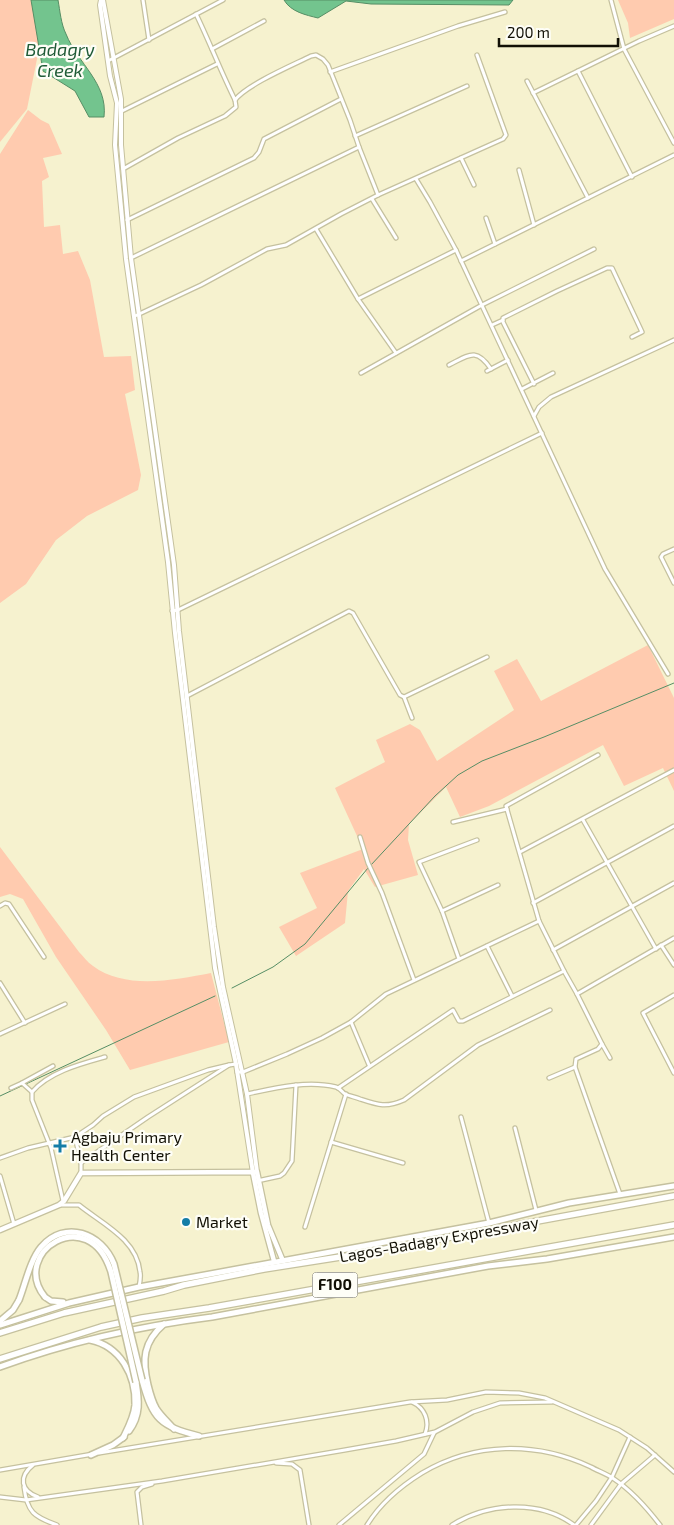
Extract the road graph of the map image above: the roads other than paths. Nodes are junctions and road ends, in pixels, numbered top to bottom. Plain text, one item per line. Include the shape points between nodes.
1 (102, 0) edge
2 (143, 0) edge
3 (223, 0) edge
4 (611, 0) edge
5 (505, 12) dead end
6 (196, 14) junction
7 (264, 21) dead end
8 (674, 26) edge
9 (149, 40) junction
10 (212, 49) junction
11 (624, 49) junction
12 (477, 55) dead end
13 (113, 59) junction
14 (108, 61) junction
15 (217, 64) junction
16 (578, 71) junction
17 (330, 72) junction
18 (527, 81) dead end
19 (466, 86) dead end
20 (533, 93) junction
21 (341, 99) junction
22 (236, 100) junction
23 (122, 111) junction
24 (674, 132) edge
25 (670, 134) junction
26 (355, 136) junction
27 (674, 143) edge
28 (359, 147) junction
29 (674, 155) edge
30 (461, 158) junction
31 (123, 169) junction
32 (519, 170) dead end
33 (632, 176) junction
34 (416, 179) junction
35 (474, 185) dead end
36 (378, 195) junction
37 (588, 198) junction
38 (372, 199) junction
39 (486, 218) dead end
40 (125, 221) junction
41 (534, 225) junction
42 (316, 229) junction
43 (396, 238) dead end
44 (496, 244) junction
45 (594, 249) dead end
46 (456, 250) junction
47 (131, 258) junction
48 (461, 261) junction
49 (358, 299) junction
50 (482, 305) junction
51 (140, 314) junction
52 (134, 316) junction
53 (503, 320) junction
54 (492, 325) junction
55 (632, 337) dead end
56 (674, 340) edge
57 (396, 353) junction
58 (508, 360) junction
59 (449, 365) dead end
60 (361, 373) dead end
61 (553, 373) dead end
62 (534, 384) junction
63 (522, 389) junction
64 (534, 416) junction
65 (542, 433) junction
66 (170, 532) junction
67 (164, 533) junction
68 (674, 550) edge
69 (674, 583) edge
70 (178, 610) junction
71 (172, 612) junction
72 (487, 657) dead end
73 (668, 674) dead end
74 (188, 696) junction
75 (404, 697) junction
76 (412, 718) dead end
77 (598, 755) dead end
78 (674, 770) edge
79 (506, 809) junction
80 (583, 820) junction
81 (452, 822) dead end
82 (674, 826) edge
83 (360, 837) dead end
84 (477, 840) dead end
85 (520, 852) junction
86 (606, 864) junction
87 (674, 883) edge
88 (498, 885) dead end
89 (533, 903) junction
90 (0, 906) edge
91 (630, 906) junction
92 (442, 911) junction
93 (539, 921) junction
94 (674, 938) edge
95 (661, 945) junction
96 (487, 946) junction
97 (656, 948) junction
98 (553, 950) junction
99 (44, 957) dead end
100 (459, 959) junction
101 (674, 965) edge
102 (564, 970) junction
103 (414, 980) junction
104 (0, 983) edge
105 (578, 994) junction
106 (674, 995) edge
107 (512, 996) junction
108 (65, 1004) dead end
109 (550, 1010) dead end
110 (352, 1022) junction
111 (24, 1023) junction
112 (0, 1034) edge
113 (602, 1044) junction
114 (105, 1056) dead end
115 (610, 1058) dead end
116 (236, 1064) junction
117 (229, 1065) junction
118 (370, 1065) junction
119 (54, 1066) dead end
120 (575, 1067) junction
121 (673, 1068) edge
122 (237, 1072) junction
123 (242, 1072) junction
124 (674, 1073) edge
125 (549, 1078) dead end
126 (22, 1084) junction
127 (296, 1085) junction
128 (11, 1088) dead end
129 (338, 1088) junction
130 (32, 1092) junction
131 (247, 1094) junction
132 (346, 1094) junction
133 (242, 1099) junction
134 (248, 1099) junction
135 (461, 1117) dead end
136 (515, 1128) dead end
137 (74, 1137) junction
138 (331, 1142) junction
139 (48, 1143) junction
140 (251, 1143) junction
141 (0, 1158) edge
142 (81, 1163) junction
143 (404, 1163) dead end
144 (255, 1172) junction
145 (81, 1173) junction
146 (0, 1176) edge
147 (257, 1181) junction
148 (674, 1186) edge
149 (620, 1194) junction
150 (674, 1196) edge
151 (64, 1201) junction
152 (59, 1205) junction
153 (536, 1210) junction
154 (490, 1223) junction
155 (14, 1224) junction
156 (674, 1225) edge
157 (304, 1227) dead end
158 (0, 1230) edge
159 (674, 1236) edge
160 (274, 1261) junction
161 (283, 1261) junction
162 (139, 1287) junction
163 (69, 1302) junction
164 (0, 1321) edge
165 (166, 1323) junction
166 (0, 1325) edge
167 (0, 1333) edge
168 (88, 1340) junction
169 (0, 1359) edge
170 (0, 1367) edge
171 (139, 1381) junction
172 (410, 1402) junction
173 (555, 1402) junction
174 (174, 1429) junction
175 (435, 1432) junction
176 (425, 1434) junction
177 (199, 1436) junction
178 (630, 1437) junction
179 (122, 1438) junction
180 (91, 1455) junction
181 (655, 1455) junction
182 (270, 1463) junction
183 (34, 1464) junction
184 (0, 1470) edge
185 (674, 1472) edge
186 (612, 1477) junction
187 (162, 1481) junction
188 (621, 1484) junction
189 (24, 1487) junction
190 (0, 1496) edge
191 (40, 1498) junction
192 (26, 1500) junction
193 (54, 1525) edge
194 (141, 1525) edge
195 (309, 1525) edge
196 (339, 1525) edge
197 (367, 1525) edge
198 (452, 1525) edge
199 (575, 1525) edge
200 (590, 1525) edge
201 (660, 1525) edge

1 - 13 street
1 - 14 street
2 - 9 street
3 - 6 street
4 - 11 street
5 - 17 street
6 - 9 street
6 - 10 street
7 - 10 street
8 - 11 street
9 - 13 street
10 - 15 street
11 - 16 street
11 - 25 street
12 - 30 street via 506,135
13 - 14 street
13 - 23 street
14 - 40 street via 116,103 116,145
15 - 22 street
15 - 23 street
16 - 20 street
16 - 33 street
17 - 21 street
17 - 22 street via 323,58 310,56 259,83
18 - 20 street
19 - 26 street
20 - 37 street
21 - 26 street
21 - 40 street via 264,139 254,158
22 - 31 street via 236,107 225,116
23 - 31 street
24 - 25 street
25 - 27 street
26 - 28 street
28 - 36 street
28 - 47 street
29 - 33 street
30 - 34 street
30 - 35 street
31 - 40 street
32 - 41 street
33 - 37 street
34 - 36 street
34 - 46 street
36 - 38 street
37 - 41 street
38 - 42 street
38 - 43 street
39 - 44 street
40 - 47 street
40 - 52 street via 126,259
41 - 44 street
42 - 49 street
42 - 51 street via 286,245 263,251
44 - 48 street
45 - 50 street
46 - 48 street
46 - 49 street
47 - 51 street
48 - 50 street
49 - 57 street
50 - 54 street
50 - 57 street
51 - 52 street
51 - 66 street
52 - 67 street
53 - 54 street
53 - 55 street via 610,268 615,271 642,332
53 - 62 street
54 - 58 street
56 - 64 street via 552,397 539,407
57 - 60 street
58 - 59 street via 489,370 484,358 476,355
58 - 63 street
61 - 62 street
62 - 63 street
63 - 64 street
64 - 65 street
65 - 70 street
65 - 73 street via 608,575
66 - 67 street
66 - 70 street
67 - 71 street
68 - 69 street via 661,557
70 - 71 street
70 - 74 street
71 - 116 street via 216,968
72 - 75 street
74 - 75 street via 351,611
74 - 123 street via 218,958
75 - 76 street
77 - 79 street via 508,804
78 - 80 street
79 - 81 street
79 - 85 street
80 - 85 street
80 - 86 street
82 - 86 street
83 - 103 street
84 - 92 street via 419,862
85 - 89 street
86 - 89 street
86 - 91 street
87 - 91 street
88 - 92 street
89 - 93 street
90 - 99 street via 9,904
91 - 97 street
91 - 98 street
92 - 100 street
93 - 96 street
93 - 98 street
94 - 95 street
95 - 97 street
95 - 101 street
96 - 100 street
96 - 107 street
97 - 105 street
98 - 102 street
100 - 103 street
102 - 105 street
102 - 107 street
103 - 110 street via 386,994
104 - 111 street
105 - 113 street
106 - 121 street via 643,1013
107 - 118 street via 463,1021 453,1010
108 - 111 street
109 - 132 street via 478,1045 396,1104 378,1105
110 - 118 street
110 - 123 street
111 - 112 street
113 - 115 street
113 - 120 street via 576,1059
114 - 130 street via 62,1072
116 - 117 street
116 - 122 street
117 - 137 street via 134,1097
117 - 142 street
118 - 129 street
119 - 126 street
120 - 125 street
120 - 149 street
121 - 124 street
122 - 123 street
122 - 133 street
123 - 131 street
126 - 128 street
126 - 130 street
127 - 129 street
127 - 131 street
127 - 147 street via 292,1161 284,1174
129 - 132 street
130 - 139 street
131 - 134 street
132 - 138 street
133 - 134 street
133 - 140 street
134 - 140 street
135 - 154 street
136 - 153 street
137 - 139 street
137 - 142 street
138 - 143 street
138 - 157 street
139 - 141 street
139 - 151 street
140 - 144 street
142 - 145 street
144 - 145 main road
144 - 147 main road
145 - 151 main road
146 - 155 street
147 - 160 main road via 261,1214
147 - 161 main road via 268,1225
148 - 149 main road
149 - 153 main road
150 - 167 highway, Lagos-Badagry Expressway / F100 via 193,1283 64,1313
151 - 152 main road
152 - 155 main road
152 - 162 street via 78,1205 132,1248 140,1271
153 - 154 main road
154 - 161 main road
155 - 158 main road
156 - 169 highway, Lagos-Badagry Expressway / F100 via 142,1318 101,1327
159 - 165 main road
160 - 161 main road
160 - 162 main road
162 - 163 main road
163 - 166 main road
163 - 171 main road, bridge via 51,1301 45,1297 37,1283 36,1272 39,1259 50,1245 62,1238 78,1237 99,1248 106,1258
164 - 171 main road, bridge via 19,1300 41,1247 61,1234 85,1234 107,1249 114,1264
165 - 168 main road
165 - 174 main road via 148,1343 145,1364 154,1404
168 - 170 main road
168 - 179 main road via 113,1349 128,1372 135,1406
171 - 174 main road via 153,1411
171 - 179 main road via 138,1414
172 - 173 street via 447,1400 486,1392 519,1393
172 - 176 street via 426,1416
172 - 177 street
173 - 175 street via 510,1402 485,1407
173 - 178 street
174 - 177 main road
175 - 176 street
175 - 196 street via 424,1454
176 - 182 street
177 - 180 street
178 - 181 street
178 - 186 street
179 - 180 main road
180 - 183 street
181 - 185 street
181 - 188 street
182 - 187 street
182 - 195 street via 292,1464 300,1470
183 - 184 street
183 - 189 street via 26,1472
186 - 188 street
186 - 197 street via 568,1457 538,1450 506,1447 480,1451 453,1458 408,1483 386,1501
186 - 199 street via 596,1502
187 - 191 street
187 - 194 street via 142,1487 137,1492
188 - 200 street
188 - 201 street
189 - 191 street
189 - 192 street
190 - 192 street
191 - 192 street
192 - 193 street via 37,1517
198 - 199 street via 477,1513 514,1507 541,1510

